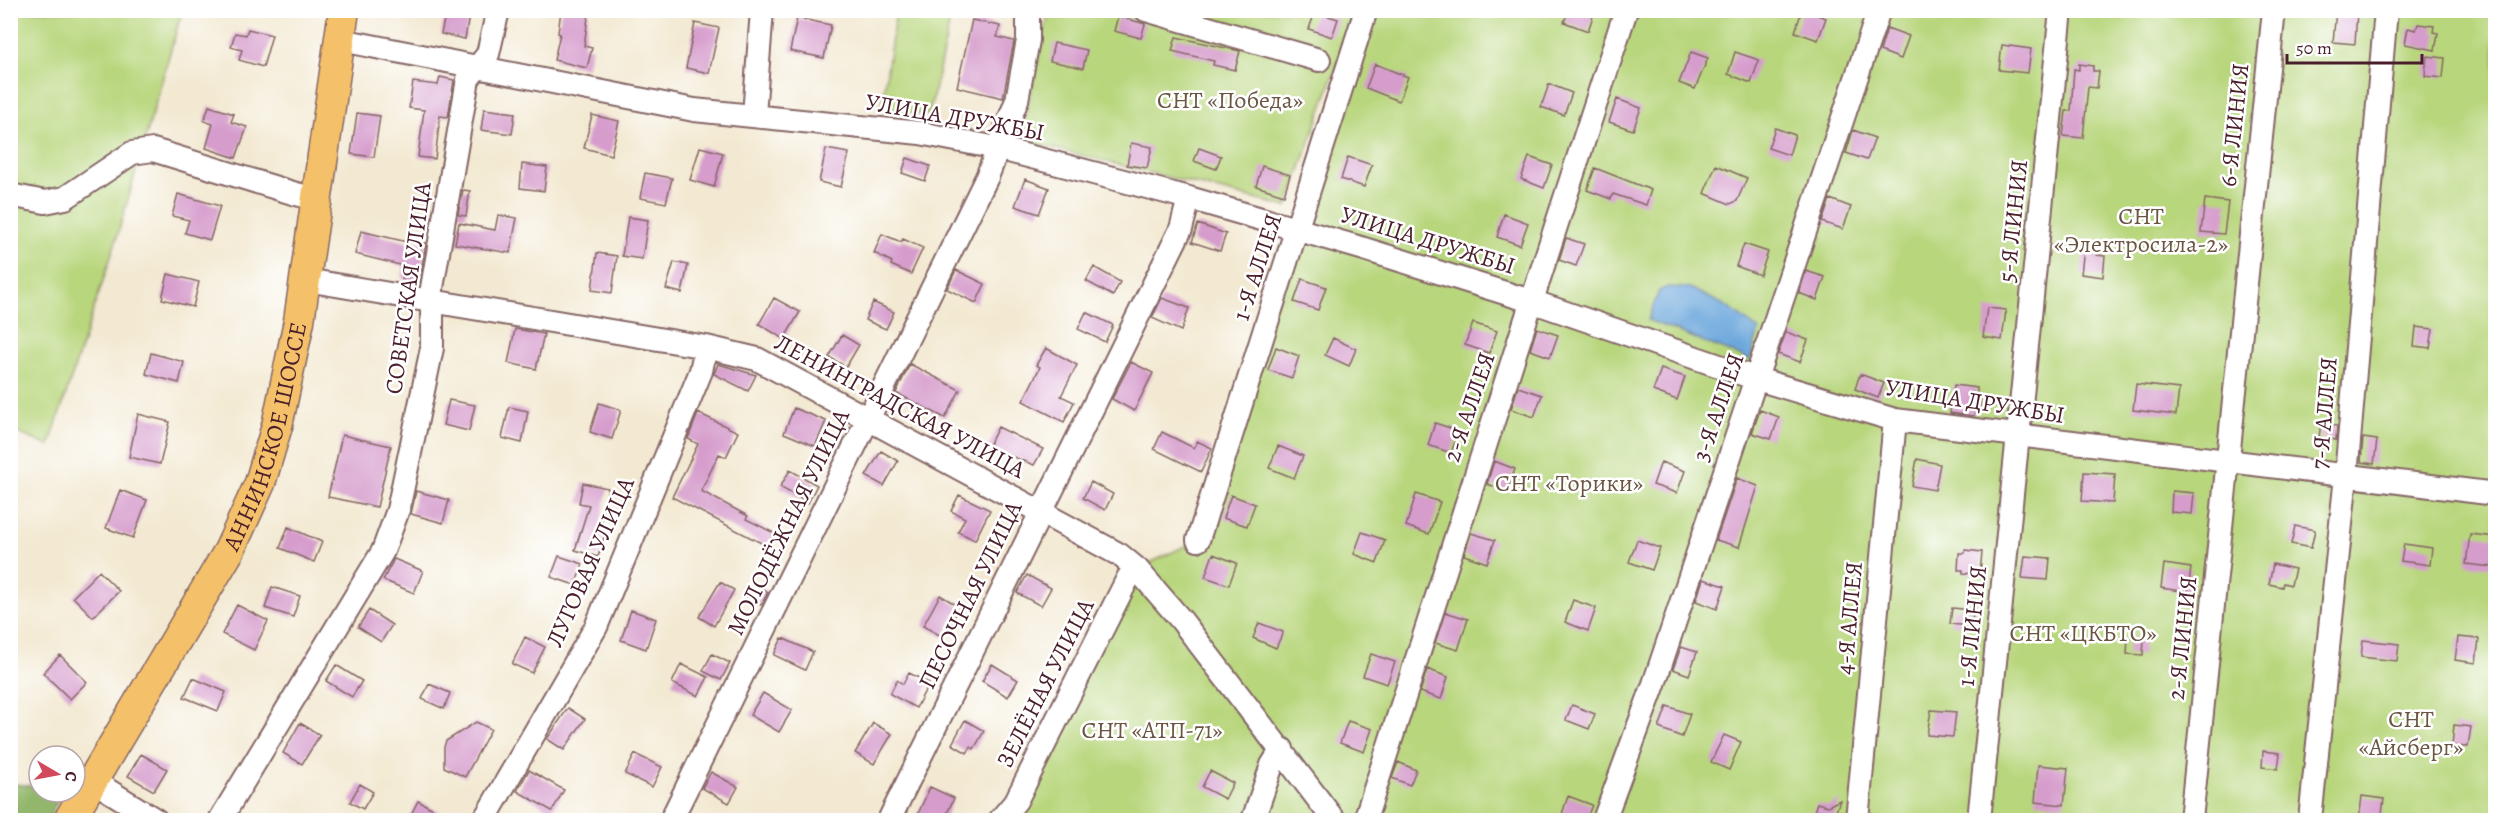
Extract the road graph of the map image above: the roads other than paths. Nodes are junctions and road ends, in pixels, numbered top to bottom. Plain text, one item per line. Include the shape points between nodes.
1 (344, 10) edge
2 (498, 10) edge
3 (762, 10) edge
4 (1028, 10) edge
5 (1146, 10) edge
6 (1366, 10) edge
7 (1626, 10) edge
8 (1879, 10) edge
9 (2061, 10) edge
10 (2274, 10) edge
11 (2386, 10) edge
12 (341, 40) junction
13 (1319, 60) dead end
14 (477, 65) junction
15 (754, 115) junction
16 (997, 148) junction
17 (10, 195) edge
18 (1189, 198) junction
19 (318, 199) junction
20 (1298, 229) junction
21 (306, 280) junction
22 (432, 299) junction
23 (1534, 302) junction
24 (706, 347) junction
25 (1757, 379) junction
26 (869, 419) junction
27 (1895, 420) junction
28 (2019, 437) junction
29 (2226, 461) junction
30 (2346, 476) junction
31 (2496, 494) edge
32 (1042, 512) junction
33 (1198, 540) dead end
34 (1137, 569) junction
35 (1282, 749) junction
36 (93, 781) junction
37 (69, 820) edge
38 (156, 820) edge
39 (220, 820) edge
40 (484, 820) edge
41 (670, 820) edge
42 (889, 820) edge
43 (1000, 820) edge
44 (1253, 820) edge
45 (1334, 820) edge
46 (1365, 820) edge
47 (1604, 820) edge
48 (1857, 820) edge
49 (1979, 820) edge
50 (2191, 820) edge
51 (2310, 820) edge

1 - 12 main road, АННИНСКОЕ ШОССЕ
2 - 14 street, СОВЕТСКАЯ УЛИЦА via 488,54
3 - 15 street
4 - 16 street, МОЛОДЁЖНАЯ УЛИЦА via 1028,40 1017,100
5 - 13 street
6 - 20 street, 1-Я АЛЛЕЯ
7 - 23 street, 2-Я АЛЛЕЯ
8 - 25 street, 3-Я АЛЛЕЯ
9 - 28 street, 5-Я ЛИНИЯ
10 - 29 street, 6-Я ЛИНИЯ
11 - 30 street, 7-Я АЛЛЕЯ
12 - 14 street, УЛИЦА ДРУЖБЫ
12 - 19 main road, АННИНСКОЕ ШОССЕ
14 - 15 street, УЛИЦА ДРУЖБЫ via 694,110
14 - 22 street, СОВЕТСКАЯ УЛИЦА via 468,79
15 - 16 street, УЛИЦА ДРУЖБЫ via 920,134
16 - 18 street, УЛИЦА ДРУЖБЫ
16 - 26 street, МОЛОДЁЖНАЯ УЛИЦА via 987,177
17 - 19 street via 45,202 65,198 132,153 153,150
18 - 20 street, УЛИЦА ДРУЖБЫ
18 - 32 street, ПЕСОЧНАЯ УЛИЦА via 1181,229
19 - 21 main road, АННИНСКОЕ ШОССЕ
20 - 23 street, УЛИЦА ДРУЖБЫ
20 - 33 street, 1-Я АЛЛЕЯ
21 - 22 street, ЛЕНИНГРАДСКАЯ УЛИЦА
21 - 36 main road, АННИНСКОЕ ШОССЕ via 277,426 260,483 230,551
22 - 24 street, ЛЕНИНГРАДСКАЯ УЛИЦА
22 - 39 street, СОВЕТСКАЯ УЛИЦА via 432,348 398,510 383,551
23 - 25 street, УЛИЦА ДРУЖБЫ
23 - 46 street, 2-Я АЛЛЕЯ
24 - 26 street, ЛЕНИНГРАДСКАЯ УЛИЦА via 757,359
24 - 40 street, ЛУГОВАЯ УЛИЦА via 701,371 596,627
25 - 27 street, УЛИЦА ДРУЖБЫ
25 - 47 street, 3-Я АЛЛЕЯ
26 - 32 street, ЛЕНИНГРАДСКАЯ УЛИЦА
26 - 41 street, МОЛОДЁЖНАЯ УЛИЦА
27 - 28 street, УЛИЦА ДРУЖБЫ
27 - 48 street, 4-Я АЛЛЕЯ
28 - 29 street, УЛИЦА ДРУЖБЫ
28 - 49 street, 1-Я ЛИНИЯ
29 - 30 street, УЛИЦА ДРУЖБЫ
29 - 50 street, 2-Я ЛИНИЯ
30 - 31 street, УЛИЦА ДРУЖБЫ
30 - 51 street, 7-Я АЛЛЕЯ
32 - 34 street, ЛЕНИНГРАДСКАЯ УЛИЦА via 1120,555
32 - 42 street, ПЕСОЧНАЯ УЛИЦА
34 - 35 street, ЛЕНИНГРАДСКАЯ УЛИЦА
34 - 43 street, ЗЕЛЁНАЯ УЛИЦА via 1128,578 1016,801
35 - 44 street via 1272,765
35 - 45 street, ЛЕНИНГРАДСКАЯ УЛИЦА
36 - 37 main road, АННИНСКОЕ ШОССЕ
36 - 38 street

